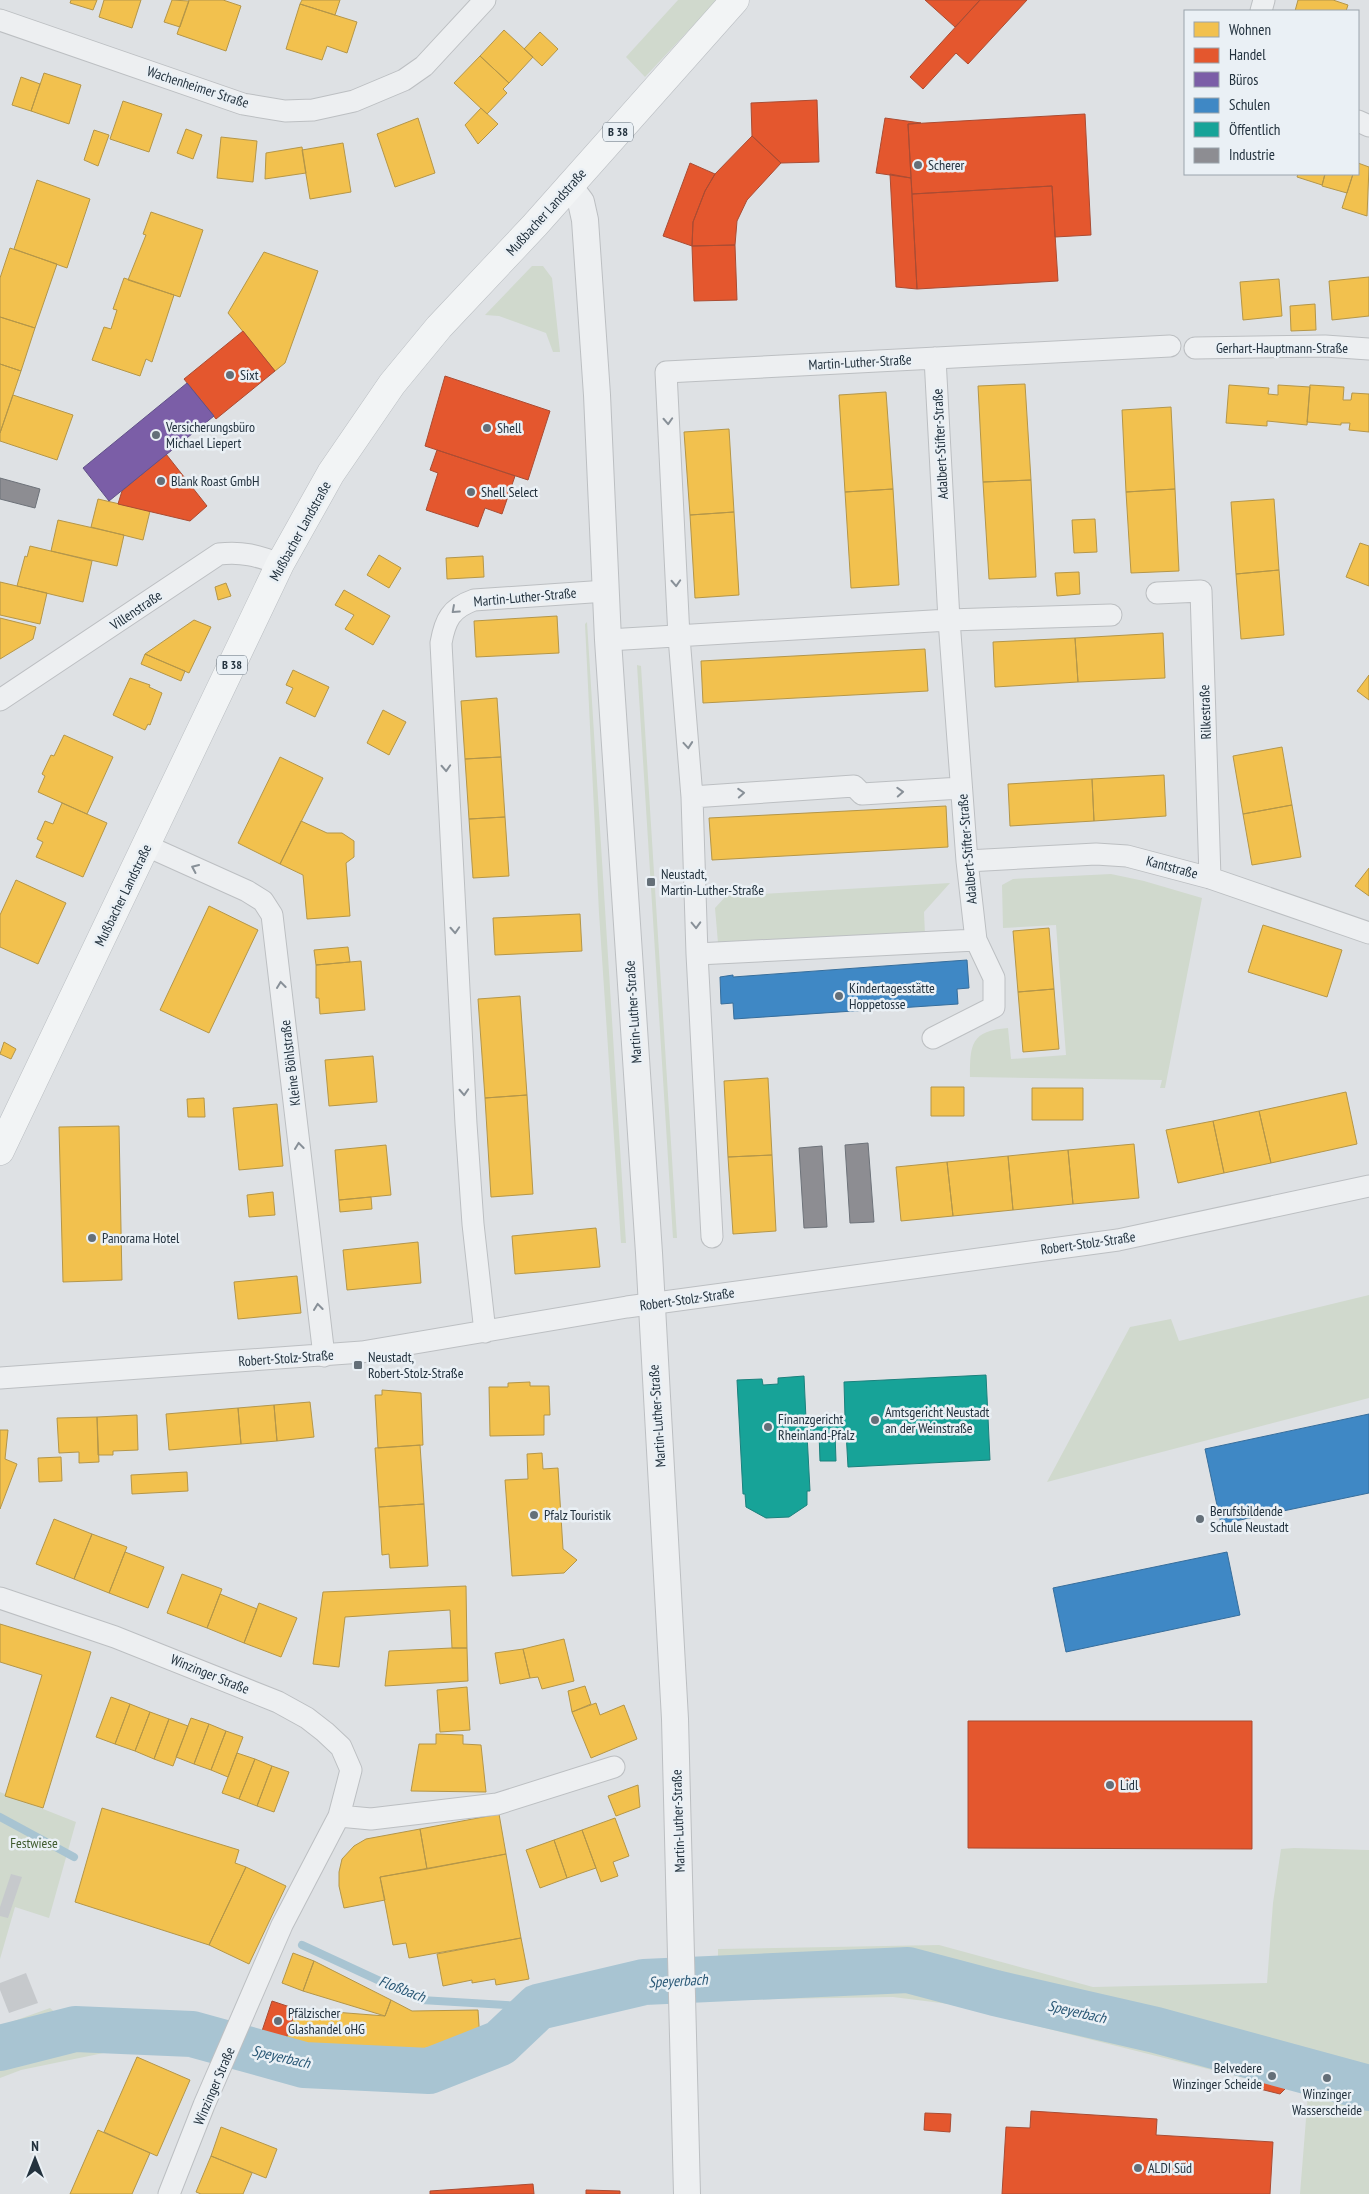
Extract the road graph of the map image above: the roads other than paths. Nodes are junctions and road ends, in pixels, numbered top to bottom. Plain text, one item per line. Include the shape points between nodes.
1 (485, 0) edge
2 (735, 0) edge
3 (0, 20) edge
4 (569, 186) junction
5 (1170, 346) dead end
6 (1195, 348) dead end
7 (1369, 350) edge
8 (935, 358) junction
9 (280, 564) junction
10 (606, 591) junction
11 (1157, 593) dead end
12 (1111, 615) dead end
13 (950, 620) junction
14 (679, 637) junction
15 (608, 640) junction
16 (0, 700) edge
17 (961, 788) junction
18 (692, 797) junction
19 (147, 846) junction
20 (967, 861) junction
21 (1210, 878) junction
22 (1369, 933) edge
23 (976, 940) junction
24 (697, 954) junction
25 (933, 1038) dead end
26 (0, 1151) edge
27 (1369, 1186) edge
28 (712, 1237) dead end
29 (650, 1305) junction
30 (485, 1332) junction
31 (324, 1356) junction
32 (0, 1378) edge
33 (0, 1598) edge
34 (614, 1767) dead end
35 (339, 1816) junction
36 (170, 2194) edge
37 (687, 2194) edge

1 - 3 street, Wachenheimer Straße via 424,66 404,80 354,102 313,110 285,111 242,104
2 - 4 main road, Mußbacher Landstraße / B 38
4 - 9 main road, Mußbacher Landstraße / B 38 via 439,327 392,384 332,473
4 - 10 street, Martin-Luther-Straße via 581,202 585,220
5 - 8 street, Martin-Luther-Straße
6 - 7 street, Gerhart-Hauptmann-Straße via 1325,346
8 - 13 street, Adalbert-Stifter-Straße
8 -> 14 street, Martin-Luther-Straße via 666,372
9 - 16 street, Villenstraße via 252,554 219,554
9 - 19 main road, Mußbacher Landstraße / B 38
10 - 15 street, Martin-Luther-Straße
10 -> 30 street, Martin-Luther-Straße via 474,600 451,612 444,623 441,643 466,1124
11 - 21 street, Rilkestraße via 1201,591
12 - 13 street
13 - 14 street
13 - 17 street, Adalbert-Stifter-Straße
14 - 15 street
14 -> 18 street, Martin-Luther-Straße
15 - 29 street, Martin-Luther-Straße
18 -> 17 street via 854,786 862,794
17 - 20 street, Adalbert-Stifter-Straße
18 -> 24 street, Martin-Luther-Straße
19 - 26 main road, Mußbacher Landstraße / B 38
31 -> 19 street, Kleine Böhlstraße via 272,915 263,901 247,891
20 - 21 street, Kantstraße via 1096,854 1127,856
20 - 23 street, Adalbert-Stifter-Straße
21 - 22 street, Kantstraße
23 - 24 street
23 - 25 street, Adalbert-Stifter-Straße via 994,978 994,1007
24 - 28 street, Martin-Luther-Straße
27 - 29 street, Robert-Stolz-Straße via 1118,1240
29 - 30 street, Robert-Stolz-Straße
29 - 37 street, Martin-Luther-Straße via 675,1719
30 - 31 street, Robert-Stolz-Straße
31 - 32 street, Robert-Stolz-Straße
33 - 35 street, Winzinger Straße via 235,1683 307,1718 341,1747 351,1770
34 - 35 street via 496,1804 371,1819
35 - 36 street, Winzinger Straße via 282,1925

